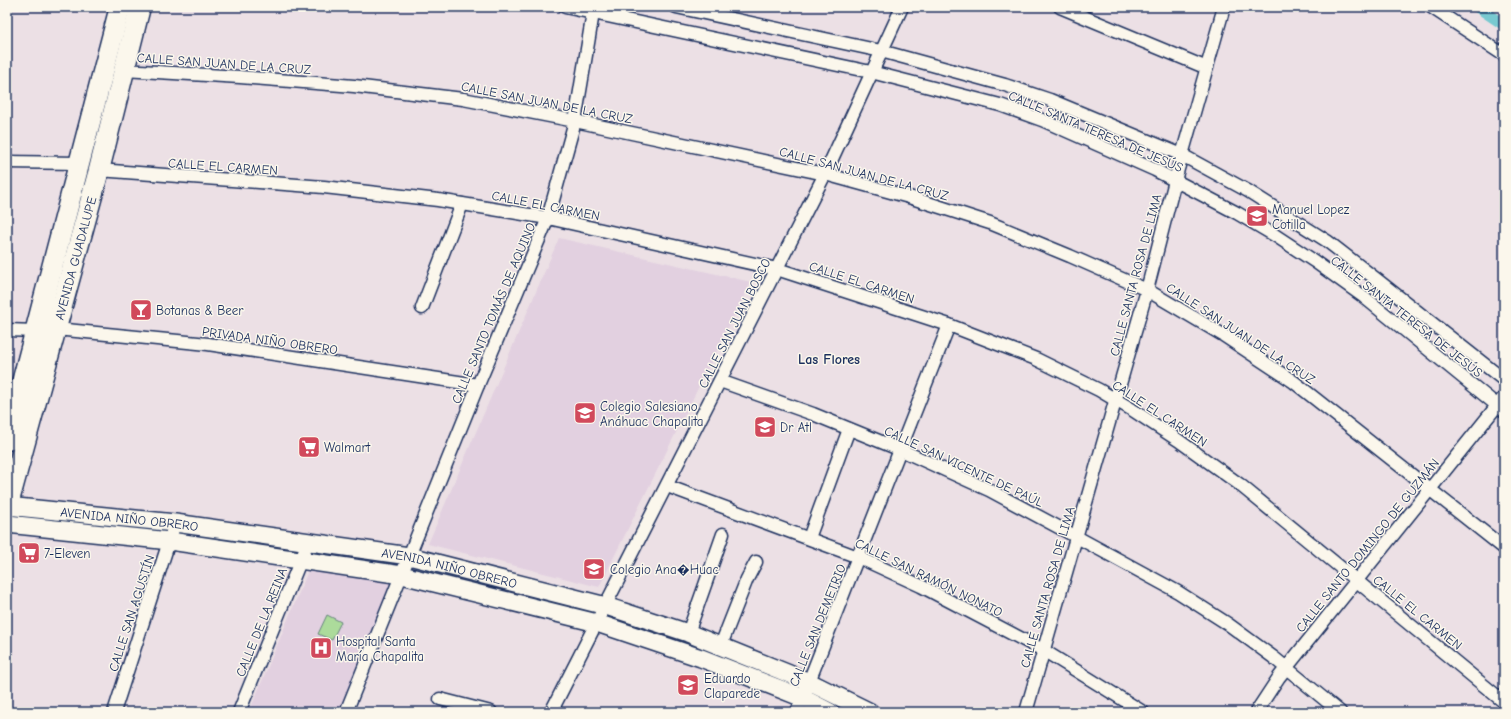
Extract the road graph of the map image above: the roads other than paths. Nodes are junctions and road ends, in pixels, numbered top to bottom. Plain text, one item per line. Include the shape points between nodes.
1 (120, 7) edge
2 (140, 7) edge
3 (566, 7) edge
4 (676, 7) edge
5 (902, 7) edge
6 (1060, 7) edge
7 (1224, 7) edge
8 (1431, 7) edge
9 (593, 10) edge
10 (881, 51) junction
11 (1504, 55) edge
12 (1207, 68) junction
13 (124, 70) junction
14 (871, 72) junction
15 (575, 121) junction
16 (1182, 155) junction
17 (7, 162) edge
18 (80, 163) junction
19 (99, 170) junction
20 (825, 174) junction
21 (1175, 180) junction
22 (462, 204) junction
23 (548, 218) junction
24 (777, 269) junction
25 (1147, 290) junction
26 (422, 308) dead end
27 (950, 325) junction
28 (56, 329) junction
29 (7, 330) edge
30 (35, 331) junction
31 (1504, 380) edge
32 (720, 381) junction
33 (478, 385) junction
34 (1115, 400) junction
35 (1502, 405) edge
36 (849, 429) junction
37 (7, 440) edge
38 (901, 450) junction
39 (667, 486) junction
40 (1430, 489) junction
41 (7, 511) edge
42 (175, 523) junction
43 (723, 534) dead end
44 (1076, 536) junction
45 (809, 538) junction
46 (170, 541) junction
47 (308, 542) junction
48 (1504, 548) edge
49 (409, 556) junction
50 (858, 557) junction
51 (300, 560) junction
52 (756, 562) dead end
53 (402, 575) junction
54 (1357, 580) junction
55 (606, 606) junction
56 (597, 623) junction
57 (688, 633) junction
58 (721, 645) junction
59 (1044, 650) junction
60 (1287, 668) junction
61 (809, 682) junction
62 (440, 699) dead end
63 (1504, 702) edge
64 (800, 705) edge
65 (114, 712) edge
66 (239, 712) edge
67 (346, 712) edge
68 (491, 712) edge
69 (551, 712) edge
70 (830, 712) edge
71 (870, 712) edge
72 (1026, 712) edge
73 (1143, 712) edge
74 (1256, 712) edge
75 (1340, 712) edge

1 - 18 main road, AVENIDA GUADALUPE
2 - 13 main road, AVENIDA GUADALUPE
3 - 9 street, CALLE SANTA TERESA DE JESÚS
4 - 10 street, CALLE SANTA TERESA DE JESÚS
5 - 10 street, CALLE SAN JUAN BOSCO
6 - 12 street
7 - 12 street, CALLE SANTA ROSA DE LIMA
8 - 11 street
9 - 14 street, CALLE SANTA TERESA DE JESÚS
9 - 15 street, CALLE SANTO TOMÁS DE AQUINO
10 - 14 street, CALLE SAN JUAN BOSCO
10 - 16 street, CALLE SANTA TERESA DE JESÚS via 1050,100
12 - 16 street, CALLE SANTA ROSA DE LIMA
13 - 15 street, CALLE SAN JUAN DE LA CRUZ via 354,86 463,100
13 - 19 main road, AVENIDA GUADALUPE
14 - 20 street, CALLE SAN JUAN BOSCO
14 - 21 street, CALLE SANTA TERESA DE JESÚS via 1000,105 1042,120
15 - 20 street, CALLE SAN JUAN DE LA CRUZ
15 - 23 street, CALLE SANTO TOMÁS DE AQUINO
16 - 21 street, CALLE SANTA ROSA DE LIMA
16 - 31 street, CALLE SANTA TERESA DE JESÚS via 1248,190 1327,241
17 - 18 street
18 - 30 main road, AVENIDA GUADALUPE
19 - 22 street, CALLE EL CARMEN via 324,187
19 - 28 main road, AVENIDA GUADALUPE
20 - 24 street, CALLE SAN JUAN BOSCO
20 - 25 street, CALLE SAN JUAN DE LA CRUZ via 990,223
21 - 25 street, CALLE SANTA ROSA DE LIMA
21 - 35 street, CALLE SANTA TERESA DE JESÚS via 1263,228 1314,261
22 - 23 street, CALLE EL CARMEN
22 - 26 street
23 - 24 street, CALLE EL CARMEN
23 - 33 street, CALLE SANTO TOMÁS DE AQUINO
24 - 27 street, CALLE EL CARMEN
24 - 32 street, CALLE SAN JUAN BOSCO
25 - 34 street, CALLE SANTA ROSA DE LIMA
25 - 40 street, CALLE SAN JUAN DE LA CRUZ via 1223,335 1294,382
27 - 34 street, CALLE EL CARMEN via 1036,359
27 - 38 street, CALLE SAN DEMETRIO
28 - 33 street, PRIVADA NIÑO OBRERO via 208,344
28 - 41 main road, AVENIDA GUADALUPE
29 - 30 street
30 - 37 main road, AVENIDA GUADALUPE
32 - 36 street, CALLE SAN VICENTE DE PAÚL
32 - 39 street, CALLE SAN JUAN BOSCO
33 - 49 street, CALLE SANTO TOMÁS DE AQUINO
34 - 44 street, CALLE SANTA ROSA DE LIMA
34 - 54 street, CALLE EL CARMEN via 1178,440 1239,484
35 - 40 street, CALLE SANTO DOMINGO DE GUZMÁN
36 - 38 street, CALLE SAN VICENTE DE PAÚL
36 - 45 street
38 - 44 street, CALLE SAN VICENTE DE PAÚL via 989,490
38 - 50 street, CALLE SAN DEMETRIO
39 - 45 street, CALLE SAN RAMÓN NONATO
39 - 55 street, CALLE SAN JUAN BOSCO
40 - 48 street, CALLE SAN JUAN DE LA CRUZ
40 - 54 street, CALLE SANTO DOMINGO DE GUZMÁN
41 - 42 main road, AVENIDA NIÑO OBRERO
41 - 46 main road, AVENIDA NIÑO OBRERO
42 - 46 street, CALLE SAN AGUSTÍN
42 - 47 main road, AVENIDA NIÑO OBRERO
43 - 57 street
44 - 59 street, CALLE SANTA ROSA DE LIMA
44 - 60 street, CALLE SAN VICENTE DE PAÚL via 1178,592 1228,624
45 - 50 street, CALLE SAN RAMÓN NONATO
46 - 51 main road, AVENIDA NIÑO OBRERO
46 - 65 street, CALLE SAN AGUSTÍN
47 - 49 main road, AVENIDA NIÑO OBRERO
47 - 51 street, CALLE DE LA REINA
49 - 53 street, CALLE SANTO TOMÁS DE AQUINO
49 - 55 main road, AVENIDA NIÑO OBRERO
50 - 59 street, CALLE SAN RAMÓN NONATO via 921,586
50 - 61 street, CALLE SAN DEMETRIO
51 - 53 main road, AVENIDA NIÑO OBRERO
51 - 66 street, CALLE DE LA REINA
52 - 58 street
53 - 56 main road, AVENIDA NIÑO OBRERO
53 - 67 street, CALLE SANTO TOMÁS DE AQUINO
54 - 60 street, CALLE SANTO DOMINGO DE GUZMÁN
54 - 63 street, CALLE EL CARMEN
55 - 56 street, CALLE SAN JUAN BOSCO
55 - 57 main road, AVENIDA NIÑO OBRERO
56 - 64 main road, AVENIDA NIÑO OBRERO via 701,658
56 - 69 street, CALLE SAN JUAN BOSCO
57 - 58 main road, AVENIDA NIÑO OBRERO
58 - 61 main road, AVENIDA NIÑO OBRERO
59 - 72 street, CALLE SANTA ROSA DE LIMA
59 - 73 street, CALLE SAN RAMÓN NONATO
60 - 74 street, CALLE SANTO DOMINGO DE GUZMÁN
60 - 75 street, CALLE SAN VICENTE DE PAÚL
61 - 64 street, CALLE SAN DEMETRIO
61 - 71 main road, AVENIDA NIÑO OBRERO
62 - 68 street
64 - 70 main road, AVENIDA NIÑO OBRERO

